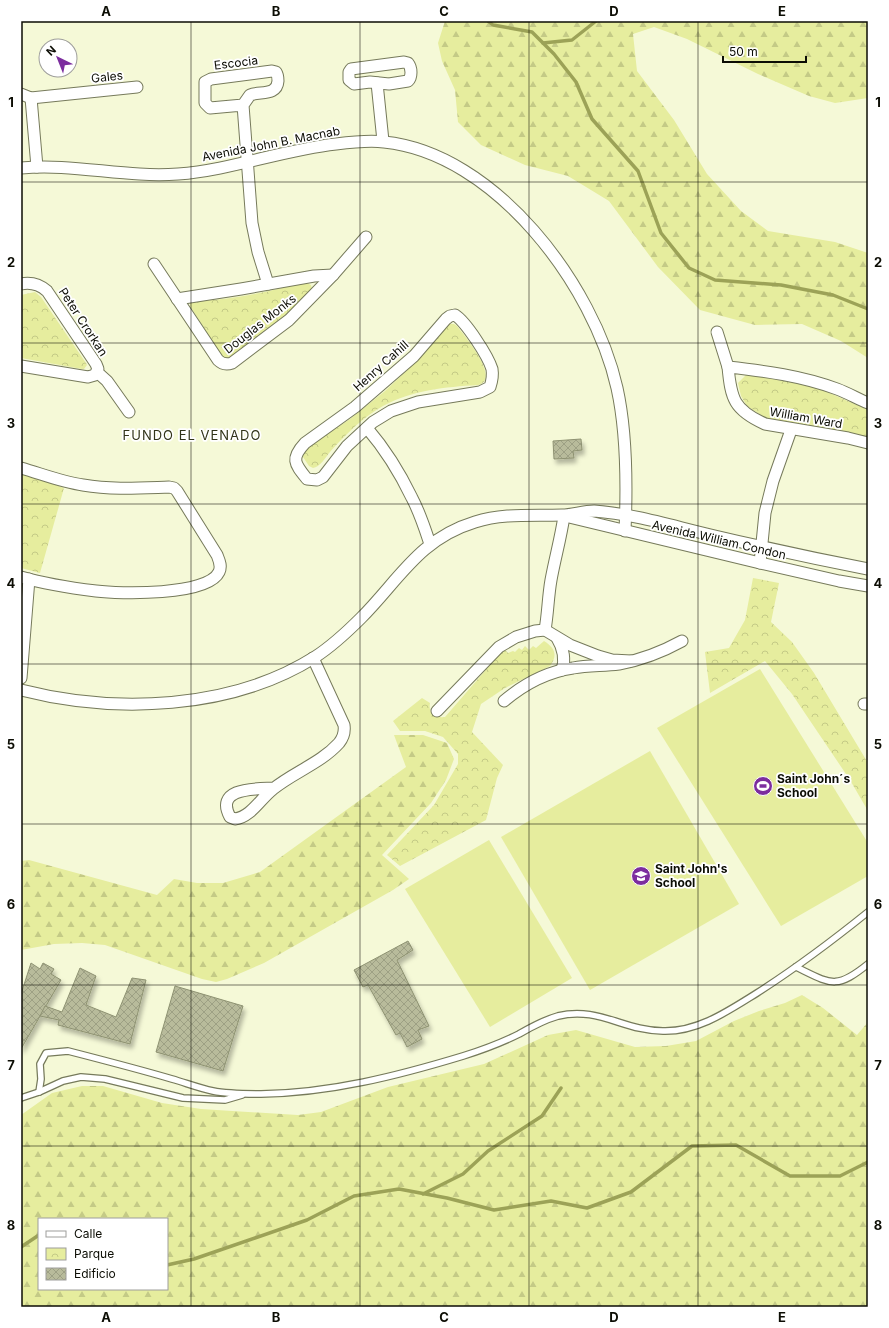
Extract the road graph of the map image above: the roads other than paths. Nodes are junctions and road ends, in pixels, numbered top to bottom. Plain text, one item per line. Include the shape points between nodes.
1 (377, 83) junction
2 (137, 87) dead end
3 (26, 96) edge
4 (243, 105) junction
5 (383, 141) junction
6 (248, 162) junction
7 (37, 167) junction
8 (21, 168) edge
9 (366, 237) dead end
10 (154, 264) dead end
11 (333, 275) junction
12 (21, 284) edge
13 (268, 284) junction
14 (177, 299) junction
15 (717, 332) dead end
16 (21, 366) edge
17 (728, 367) junction
18 (97, 372) junction
19 (868, 403) edge
20 (130, 412) dead end
21 (367, 428) junction
22 (791, 430) junction
23 (868, 443) edge
24 (21, 468) edge
25 (626, 514) junction
26 (564, 516) junction
27 (625, 531) junction
28 (430, 544) junction
29 (761, 547) junction
30 (760, 563) junction
31 (868, 569) edge
32 (25, 578) edge
33 (868, 586) edge
34 (545, 630) junction
35 (557, 638) junction
36 (682, 641) dead end
37 (313, 658) junction
38 (631, 661) junction
39 (562, 670) junction
40 (21, 678) edge
41 (21, 690) edge
42 (504, 701) dead end
43 (437, 711) dead end
44 (273, 788) dead end
45 (868, 912) edge
46 (868, 964) edge
47 (796, 967) junction
48 (39, 1092) junction
49 (247, 1094) junction
50 (21, 1098) edge

1 - 1 street via 352,83 349,80 349,72 353,68 404,62 410,65 411,77 408,81
1 - 5 street
2 - 3 street, Gales
3 - 7 street, Gales
4 - 4 street, Escocia via 210,108 205,103 205,82 272,71 278,74 276,89 272,92 250,95
4 - 6 street
5 - 6 street, Avenida John B. Macnab via 317,146
5 - 25 street, Avenida John B. Macnab via 434,155 482,182 544,243 569,277 597,329 617,388 622,422
6 - 7 street, Avenida John B. Macnab via 201,171 159,175
6 - 13 street via 254,235
7 - 8 street, Avenida John B. Macnab
9 - 11 street, Douglas Monks
10 - 14 street, Douglas Monks
11 - 13 street, Douglas Monks
11 - 14 street, Douglas Monks via 289,320 228,365 218,360
12 - 18 street, Peter Crorkan via 33,283 47,291 97,366
13 - 14 street, Douglas Monks
15 - 17 street, William Ward
16 - 18 street, Peter Crorkan via 88,377
17 - 19 street via 807,380
17 - 22 street, William Ward via 729,382 740,410 765,424
18 - 20 street, Peter Crorkan
21 - 21 street, Henry Cahill via 391,412 418,402 480,392 490,387 492,369 460,318 450,316 446,319 414,356 355,407 305,443 296,454 297,465 307,479 318,480 347,446
21 - 28 street via 382,445 413,499
22 - 23 street, William Ward
22 - 29 street via 773,480 765,513
24 - 32 street via 97,488 174,488 221,565 217,576 201,584 152,593 97,591
25 - 26 street, Avenida William Condon via 590,511
25 - 27 street, Avenida John B. Macnab
25 - 29 street, Avenida William Condon
26 - 27 street, Avenida William Condon
26 - 28 street, Avenida William Condon via 532,514 486,519 463,526
26 - 34 street via 551,581
27 - 30 street, Avenida William Condon
28 - 37 street, Avenida William Condon via 362,617
29 - 30 street
29 - 31 street, Avenida William Condon
30 - 33 street, Avenida William Condon
32 - 40 street
34 - 35 street
34 - 43 street via 516,637 499,648
35 - 38 street via 598,656
35 - 39 street via 564,658
36 - 38 street via 658,653
37 - 41 street, Avenida William Condon via 248,687 183,701 109,704 69,700
37 - 44 street via 344,725 343,738 318,760
38 - 39 street
39 - 42 street via 525,684
45 - 47 lane
46 - 47 lane via 849,978 833,982 822,980
47 - 49 lane via 723,1013 702,1024 682,1030 652,1031 597,1015 565,1014 545,1020 480,1050 378,1079 327,1089
48 - 49 lane via 62,1081 81,1077 105,1079 183,1098 225,1100
48 - 49 lane via 40,1064 46,1053 68,1051 214,1091
48 - 50 lane

